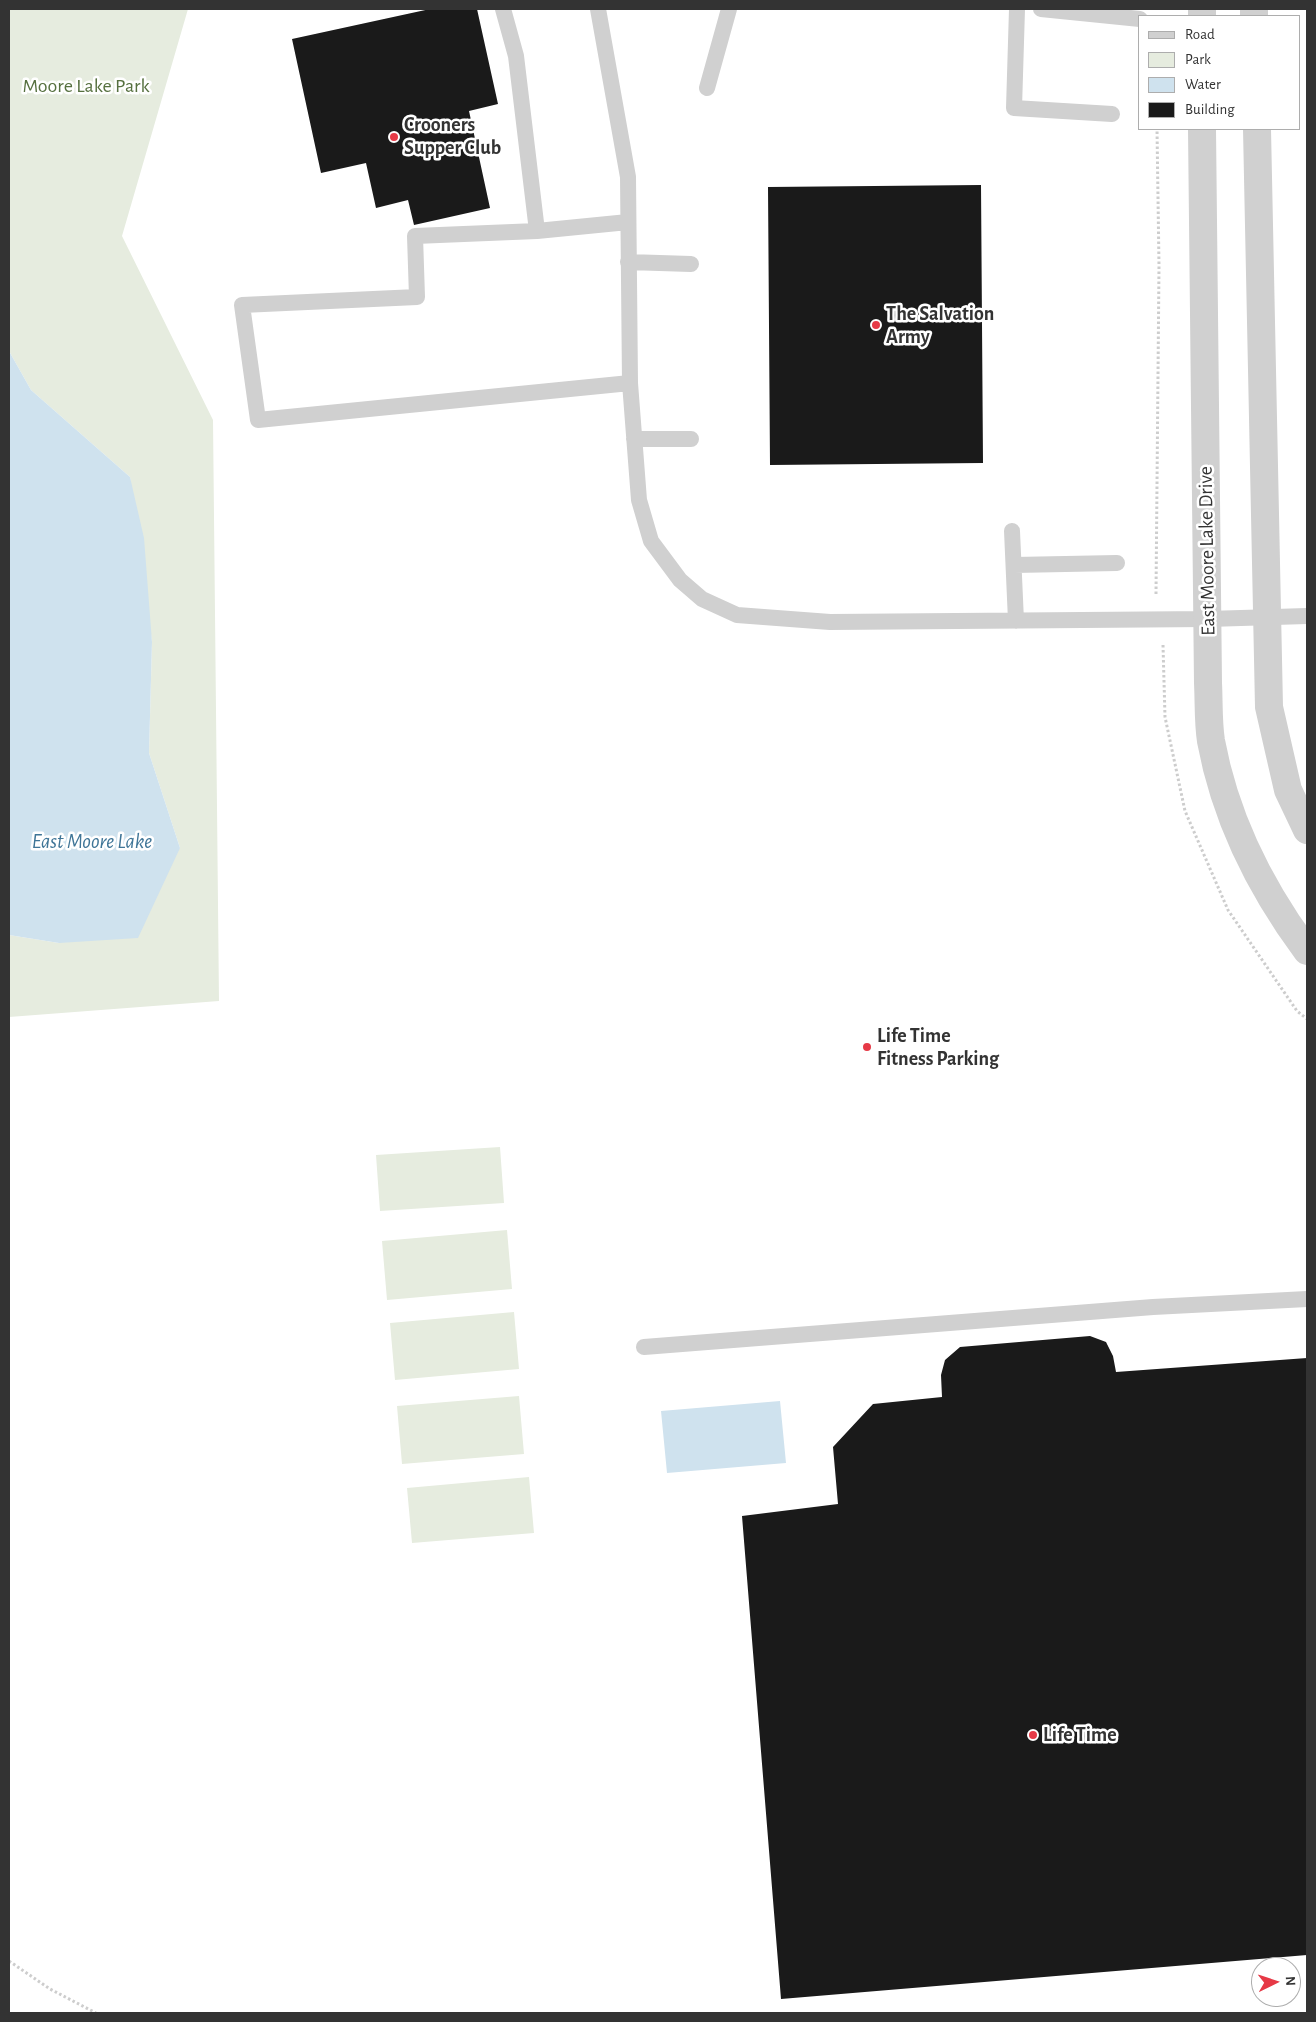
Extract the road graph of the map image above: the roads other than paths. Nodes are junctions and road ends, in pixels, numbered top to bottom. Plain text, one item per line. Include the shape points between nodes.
1 (503, 9) edge
2 (598, 9) edge
3 (728, 9) edge
4 (1017, 9) edge
5 (1041, 9) edge
6 (1138, 19) edge
7 (707, 88) dead end
8 (1112, 114) dead end
9 (1202, 130) edge
10 (1257, 130) edge
11 (628, 222) junction
12 (537, 231) junction
13 (628, 262) junction
14 (691, 264) dead end
15 (630, 383) junction
16 (634, 439) junction
17 (691, 439) dead end
18 (1012, 531) dead end
19 (1117, 563) dead end
20 (1014, 565) junction
21 (1307, 616) edge
22 (1266, 617) junction
23 (1208, 619) junction
24 (1016, 621) junction
25 (1307, 830) edge
26 (1307, 950) edge
27 (1307, 1299) edge
28 (644, 1347) dead end

1 - 12 lane via 516,56
2 - 11 lane via 628,177
3 - 7 lane
4 - 8 lane via 1014,108
5 - 6 lane
9 - 23 street, East Moore Lake Drive
10 - 22 street
11 - 12 lane
11 - 13 lane
12 - 15 lane via 416,236 417,297 242,305 258,420
13 - 14 lane
13 - 15 lane
15 - 16 lane
16 - 17 lane
16 - 24 lane via 639,500 651,541 680,580 702,599 737,615 830,622
18 - 20 lane
19 - 20 lane
20 - 24 lane
21 - 22 lane
22 - 23 lane
22 - 25 street via 1269,707 1288,790
23 - 24 lane
23 - 26 street, East Moore Lake Drive via 1211,740 1225,793 1254,868 1280,915
27 - 28 lane via 1153,1307

